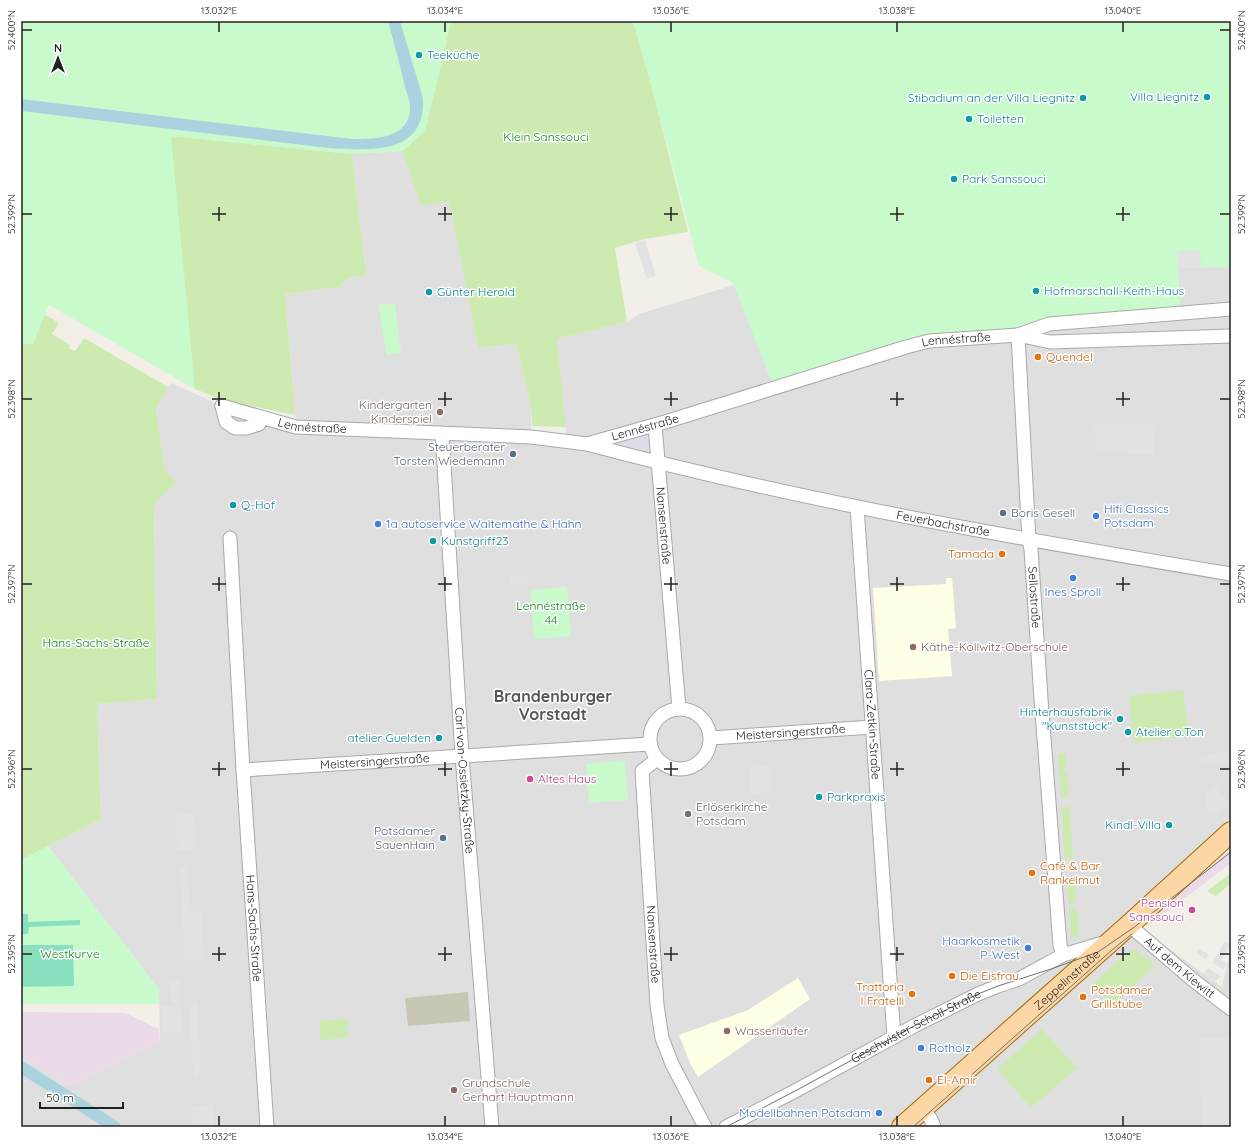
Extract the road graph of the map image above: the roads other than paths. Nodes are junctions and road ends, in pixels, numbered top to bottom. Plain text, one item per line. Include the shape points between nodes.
1 (1231, 309) edge
2 (1018, 335) junction
3 (1231, 336) edge
4 (259, 425) dead end
5 (655, 425) junction
6 (442, 433) junction
7 (587, 444) junction
8 (657, 463) junction
9 (857, 507) junction
10 (230, 538) dead end
11 (1029, 540) junction
12 (1231, 574) edge
13 (679, 709) junction
14 (872, 727) junction
15 (711, 738) junction
16 (650, 744) junction
17 (462, 756) junction
18 (657, 759) junction
19 (243, 770) junction
20 (1231, 832) edge
21 (1129, 925) junction
22 (1111, 940) junction
23 (1063, 955) junction
24 (1231, 1009) edge
25 (894, 1037) junction
26 (922, 1110) junction
27 (267, 1127) edge
28 (492, 1127) edge
29 (705, 1127) edge
30 (726, 1127) edge
31 (902, 1127) edge
32 (934, 1127) edge

1 - 2 street, Lennéstraße via 1049,324
2 - 3 street, Lennéstraße via 1050,342
2 - 5 street, Lennéstraße via 929,341
2 - 11 street, Sellostraße
4 - 6 street, Lennéstraße
5 - 7 street, Lennéstraße
5 - 8 street
6 - 7 street, Lennéstraße via 531,437
6 - 17 street, Carl-von-Ossietzky-Straße
7 - 8 street, Feuerbachstraße
8 - 9 street, Feuerbachstraße
8 - 13 street, Nansenstraße
9 - 11 street, Feuerbachstraße
9 - 14 street, Clara-Zetkin-Straße
10 - 19 street, Hans-Sachs-Straße
11 - 12 street, Feuerbachstraße
11 - 23 street, Sellostraße via 1060,945
13 - 15 street via 688,710 704,720
13 - 16 street via 669,711 654,724
14 - 15 street, Meistersingerstraße
14 - 25 street, Clara-Zetkin-Straße
15 - 18 street via 706,756 692,768 673,769
16 - 17 street, Meistersingerstraße
16 - 18 street
17 - 19 street, Meistersingerstraße
17 - 28 street, Carl-von-Ossietzky-Straße
18 - 29 street, Nansenstraße via 642,771 657,1005 662,1038 672,1064
19 - 27 street, Hans-Sachs-Straße
20 - 21 main road, Zeppelinstraße
21 - 22 main road, Zeppelinstraße
21 - 24 street, Auf dem Kiewitt
22 - 23 street, Geschwister-Scholl-Straße
22 - 26 main road, Zeppelinstraße
23 - 25 street, Geschwister-Scholl-Straße via 1020,979 978,994
25 - 30 street, Geschwister-Scholl-Straße
26 - 31 main road, Zeppelinstraße
26 - 32 street via 928,1113

